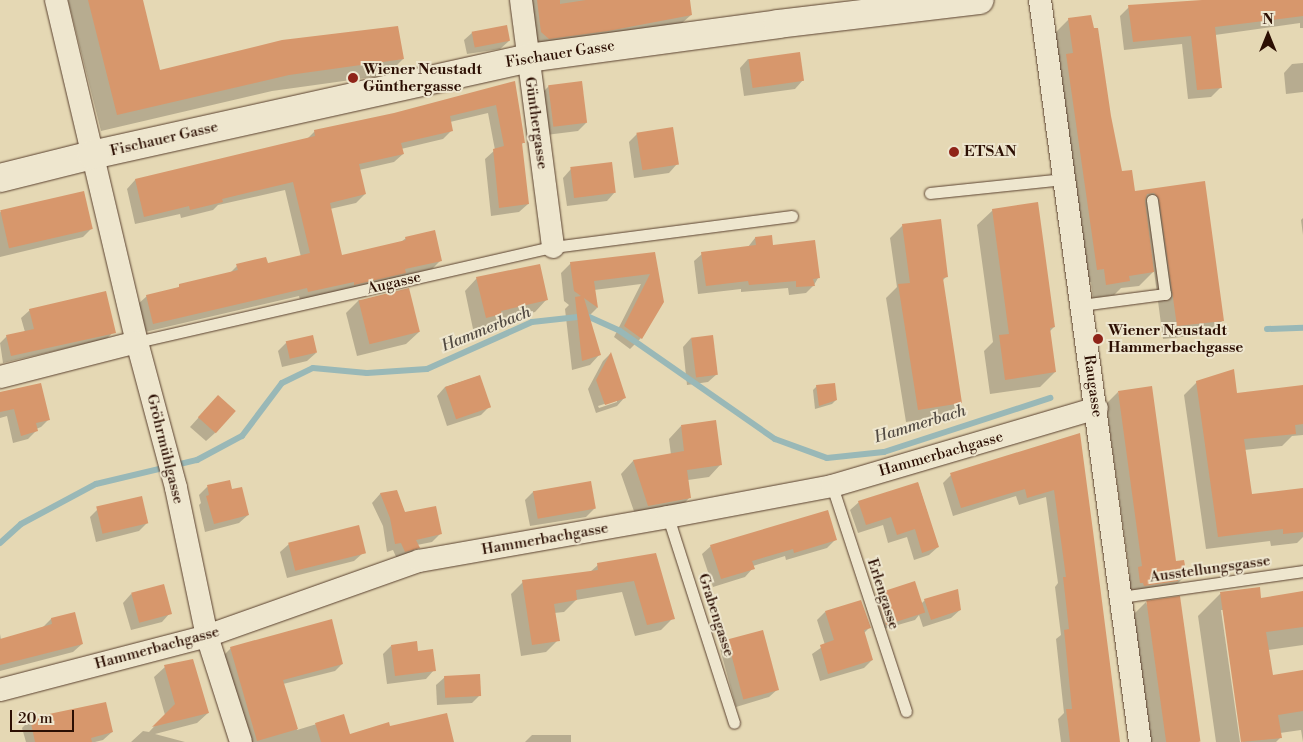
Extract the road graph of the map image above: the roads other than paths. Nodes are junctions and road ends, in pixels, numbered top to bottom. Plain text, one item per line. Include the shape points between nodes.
1 (56, 0) edge
2 (521, 0) edge
3 (980, 0) edge
4 (1040, 0) edge
5 (861, 7) edge
6 (528, 58) junction
7 (92, 155) junction
8 (0, 178) edge
9 (1063, 179) junction
10 (930, 193) dead end
11 (1152, 200) dead end
12 (792, 216) dead end
13 (553, 247) junction
14 (1081, 305) junction
15 (137, 342) junction
16 (0, 377) edge
17 (1097, 408) junction
18 (832, 486) junction
19 (668, 517) junction
20 (1303, 571) edge
21 (1120, 597) junction
22 (207, 636) junction
23 (0, 690) edge
24 (906, 711) dead end
25 (734, 723) dead end
26 (241, 742) edge
27 (1140, 742) edge

1 - 7 street, Gröhrmühlgasse
2 - 6 street, Günthergasse
3 - 5 main road, Fischauer Gasse
4 - 9 street, Raugasse
5 - 6 main road, Fischauer Gasse via 778,24
6 - 7 main road, Fischauer Gasse
6 - 13 street, Günthergasse
7 - 8 main road, Fischauer Gasse
7 - 15 street, Gröhrmühlgasse
9 - 10 lane
9 - 14 street, Raugasse
11 - 14 lane via 1165,294
12 - 13 lane, Augasse
13 - 15 lane, Augasse
14 - 17 street, Raugasse
15 - 16 street, Augasse
15 - 22 street, Gröhrmühlgasse via 176,488
17 - 18 street, Hammerbachgasse
17 - 21 street, Raugasse
18 - 19 street, Hammerbachgasse
18 - 24 lane, Erlengasse
19 - 22 street, Hammerbachgasse via 419,560
19 - 25 lane, Grabengasse
20 - 21 lane, Ausstellungsgasse
21 - 27 street, Raugasse
22 - 23 street, Hammerbachgasse
22 - 26 street, Gröhrmühlgasse

